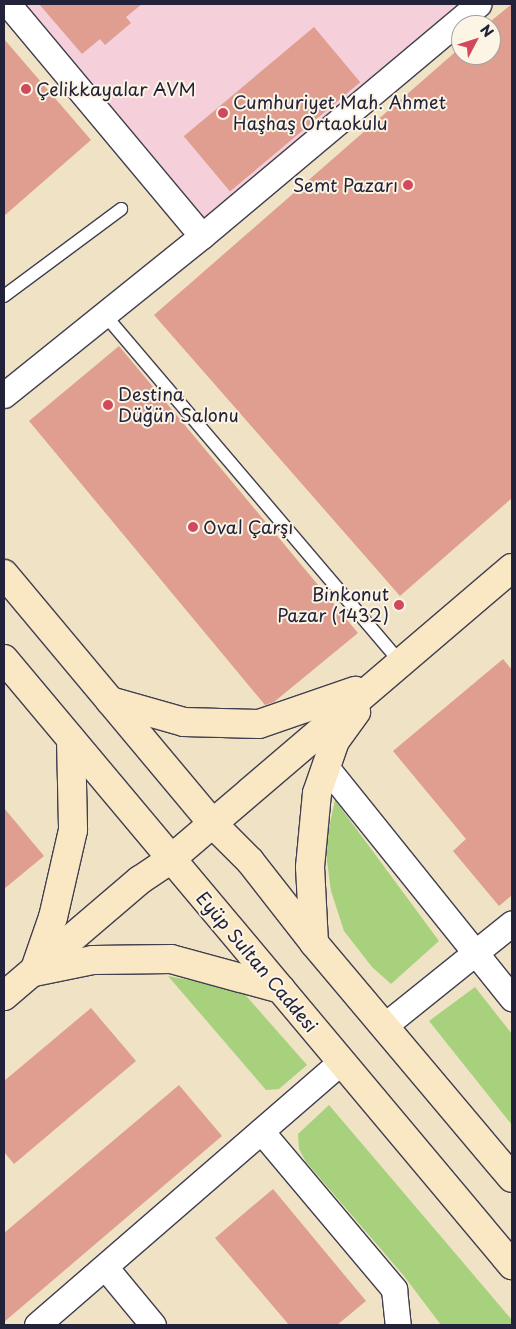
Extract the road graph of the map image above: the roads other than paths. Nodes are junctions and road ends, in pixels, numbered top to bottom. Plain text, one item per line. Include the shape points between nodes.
1 (8, 4) edge
2 (478, 4) edge
3 (121, 209) dead end
4 (202, 236) junction
5 (4, 296) edge
6 (104, 314) junction
7 (4, 395) edge
8 (512, 568) edge
9 (4, 574) edge
10 (4, 659) edge
11 (401, 663) junction
12 (377, 682) junction
13 (110, 701) junction
14 (71, 739) junction
15 (326, 767) junction
16 (212, 823) junction
17 (171, 859) junction
18 (512, 924) edge
19 (314, 942) junction
20 (477, 952) junction
21 (34, 972) junction
22 (281, 989) junction
23 (4, 996) edge
24 (512, 998) edge
25 (384, 1026) junction
26 (341, 1062) junction
27 (261, 1131) junction
28 (512, 1178) edge
29 (512, 1265) edge
30 (105, 1267) junction
31 (38, 1325) edge
32 (153, 1325) edge
33 (398, 1325) edge

1 - 4 street
2 - 4 street
3 - 5 lane
4 - 6 street
6 - 7 street
6 - 11 lane
8 - 11 street
9 - 13 street
10 - 14 street, Eyüp Sultan Caddesi
11 - 12 street
12 - 13 street via 259,724 184,722
12 - 15 street via 335,741
12 - 16 street
13 - 16 street
14 - 17 street, Eyüp Sultan Caddesi
14 - 21 street via 73,830 53,917
15 - 19 street via 317,793 310,867
15 - 20 street
16 - 17 street
16 - 19 street via 250,861
17 - 21 street via 140,880
17 - 22 street, Eyüp Sultan Caddesi
18 - 20 street
19 - 25 street
20 - 24 street
20 - 25 street
21 - 22 street via 93,960 171,959
21 - 23 street
22 - 26 street, Eyüp Sultan Caddesi
25 - 28 street
26 - 27 street
26 - 29 street, Eyüp Sultan Caddesi
27 - 30 street
27 - 33 street via 394,1289
30 - 31 street
30 - 32 street

